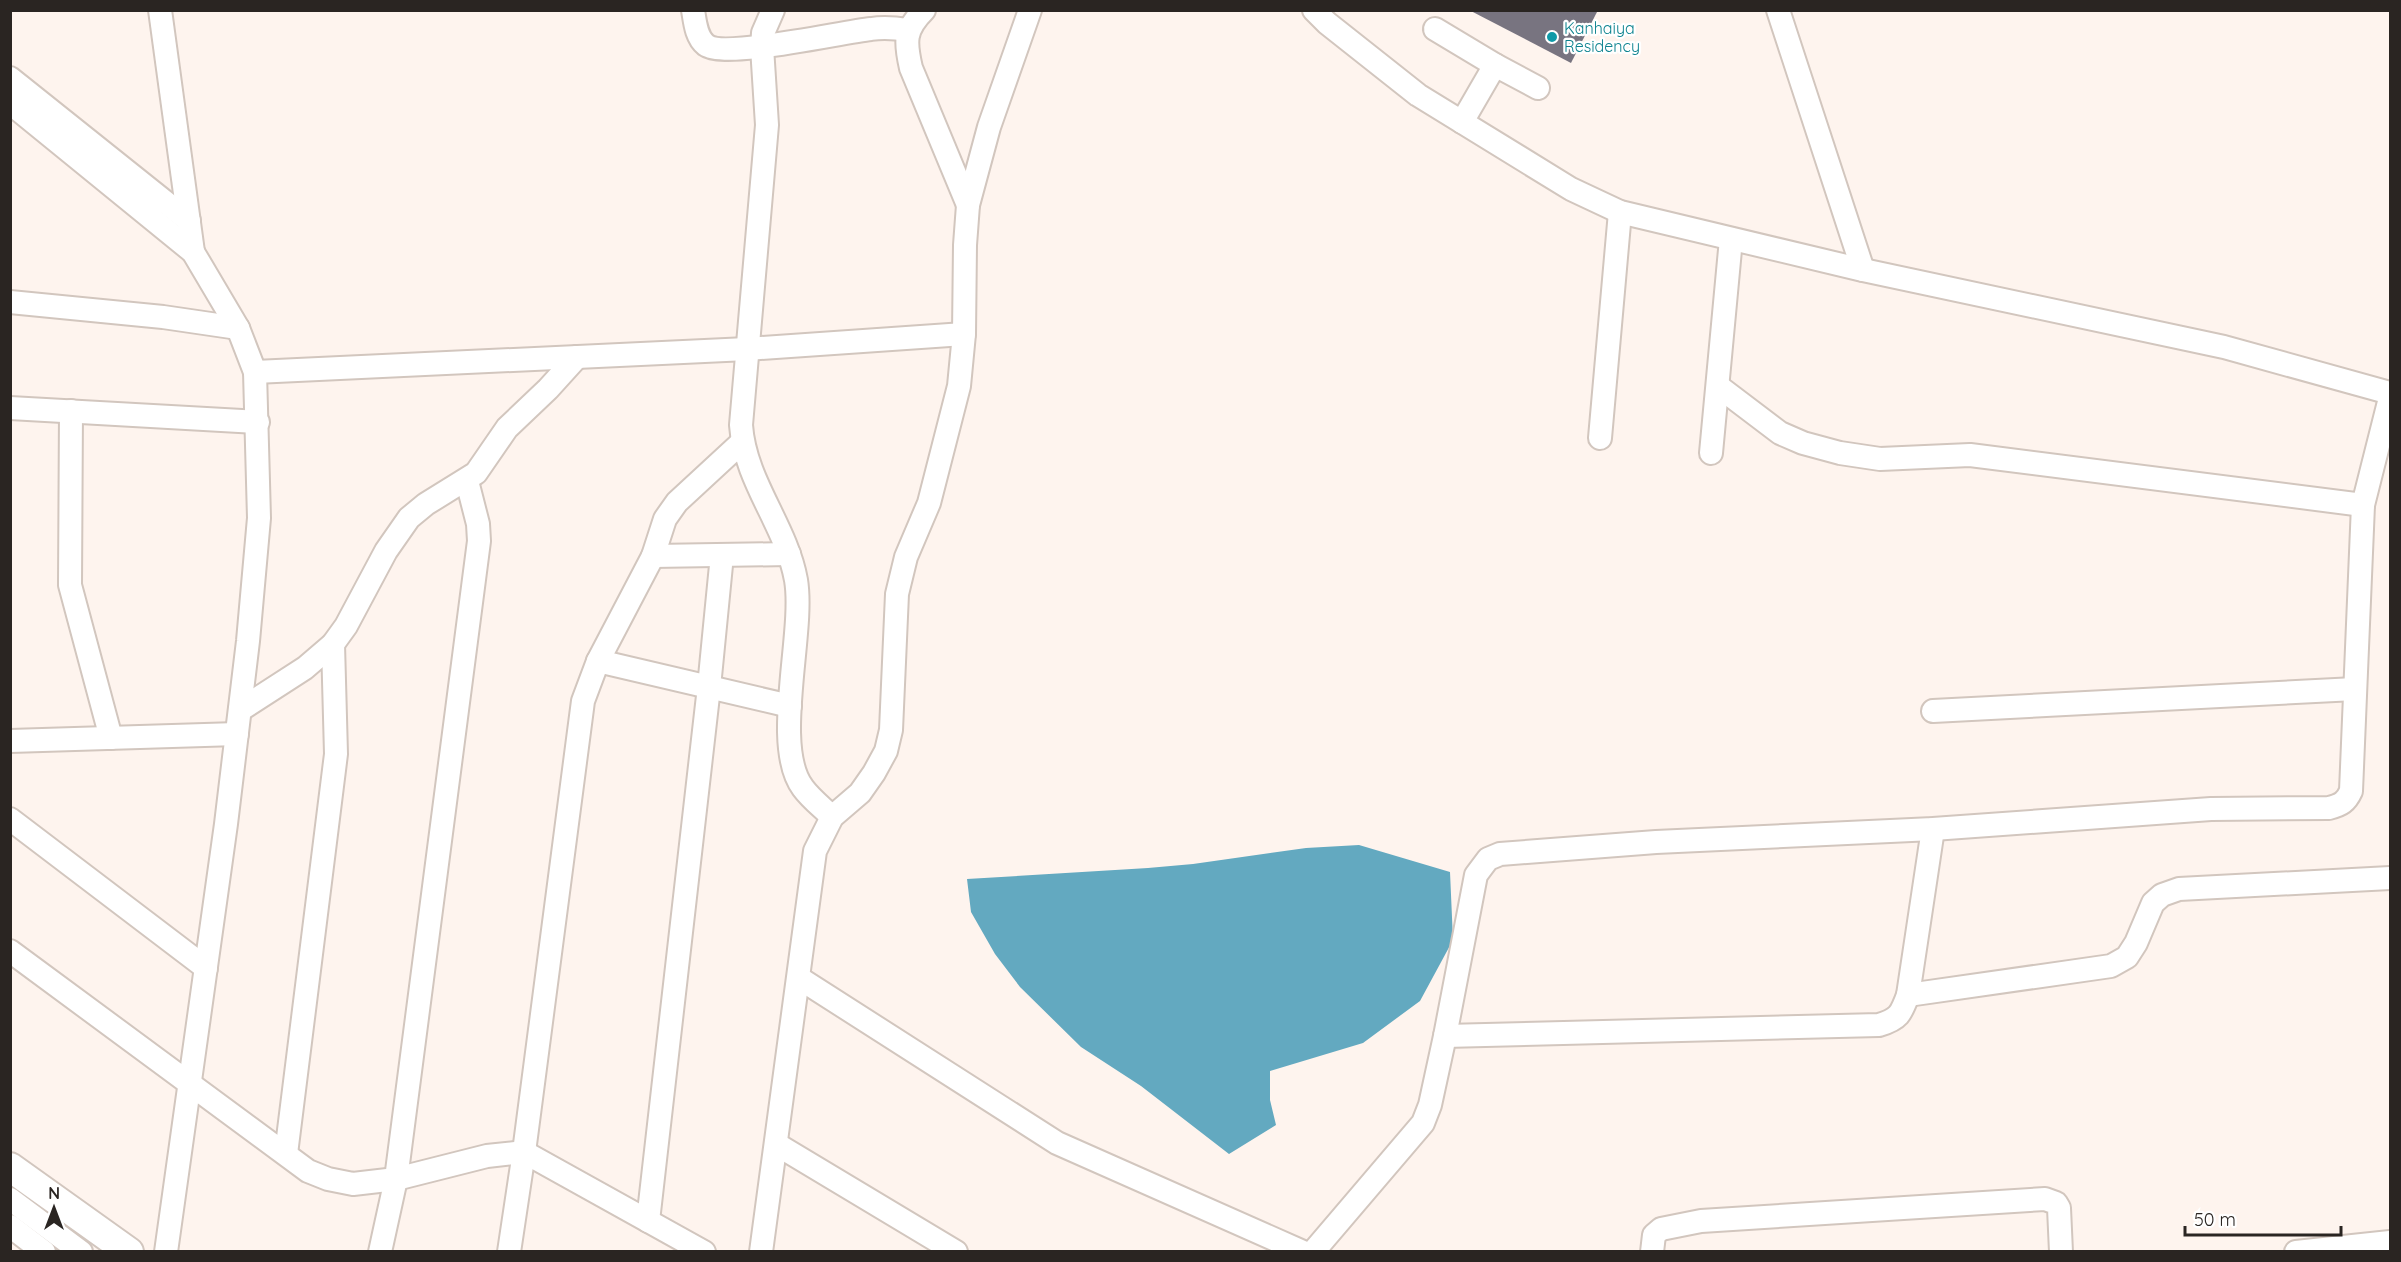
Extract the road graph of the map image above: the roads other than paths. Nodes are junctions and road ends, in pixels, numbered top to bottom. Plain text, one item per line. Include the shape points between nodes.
1 (160, 10) edge
2 (693, 10) edge
3 (773, 10) edge
4 (924, 10) edge
5 (1029, 10) edge
6 (1314, 10) edge
7 (1778, 10) edge
8 (1435, 29) dead end
9 (908, 30) junction
10 (762, 47) junction
11 (1495, 65) junction
12 (10, 78) edge
13 (1538, 88) dead end
14 (10, 103) edge
15 (1462, 122) junction
16 (968, 205) junction
17 (1620, 212) junction
18 (189, 221) junction
19 (1731, 239) junction
20 (193, 252) junction
21 (1863, 270) junction
22 (10, 302) edge
23 (238, 328) junction
24 (964, 334) junction
25 (747, 349) junction
26 (577, 357) junction
27 (255, 372) junction
28 (1718, 386) junction
29 (2391, 393) edge
30 (2391, 398) edge
31 (10, 408) edge
32 (71, 411) junction
33 (258, 422) junction
34 (1600, 438) dead end
35 (742, 442) junction
36 (1711, 453) dead end
37 (467, 481) junction
38 (2363, 505) junction
39 (789, 554) junction
40 (722, 555) junction
41 (652, 556) junction
42 (333, 644) junction
43 (598, 661) junction
44 (709, 687) junction
45 (2355, 689) junction
46 (790, 706) junction
47 (240, 710) junction
48 (1933, 711) dead end
49 (237, 735) junction
50 (111, 738) junction
51 (10, 741) edge
52 (832, 817) junction
53 (10, 819) edge
54 (1933, 829) junction
55 (2391, 878) edge
56 (10, 951) edge
57 (206, 968) junction
58 (799, 978) junction
59 (1908, 995) junction
60 (1445, 1036) junction
61 (190, 1083) junction
62 (776, 1144) junction
63 (524, 1152) junction
64 (286, 1154) junction
65 (10, 1167) edge
66 (396, 1179) junction
67 (10, 1199) edge
68 (648, 1221) junction
69 (10, 1226) edge
70 (2386, 1245) edge
71 (1294, 1249) edge
72 (44, 1251) edge
73 (81, 1251) edge
74 (129, 1251) edge
75 (166, 1251) edge
76 (380, 1251) edge
77 (509, 1251) edge
78 (704, 1251) edge
79 (761, 1251) edge
80 (956, 1251) edge
81 (1313, 1251) edge
82 (1652, 1251) edge
83 (2061, 1251) edge
84 (2296, 1251) edge

1 - 18 street
2 - 10 street via 706,44 716,49
3 - 10 street via 763,33
4 - 9 street
5 - 16 street via 989,127
6 - 15 street via 1418,95
7 - 21 street
8 - 11 street
9 - 10 street via 872,28
9 - 16 street via 911,68
10 - 25 street via 767,126
11 - 13 street
11 - 15 street
12 - 18 street
14 - 20 street
15 - 17 street via 1571,189
16 - 24 street
17 - 19 street
17 - 34 street
18 - 20 street
19 - 21 street
19 - 28 street
20 - 23 street
21 - 29 street via 2224,347
22 - 23 street
23 - 27 street
24 - 25 street
24 - 52 street via 959,386 929,503 906,557 897,594 891,730 886,752 860,793
25 - 26 street
25 - 35 street
26 - 27 street
26 - 37 street via 507,428
27 - 33 street
28 - 36 street
28 - 38 street via 1780,433 1840,453 1880,459 1970,455
30 - 38 street
31 - 32 street
32 - 33 street
32 - 50 street via 70,585
33 - 47 street via 259,518
35 - 39 street via 747,463
35 - 41 street via 677,502 665,519
37 - 42 street via 409,518
37 - 66 street via 479,541
38 - 45 street
39 - 40 street
39 - 46 street via 797,607
40 - 41 street
40 - 44 street
41 - 43 street
42 - 47 street via 305,668
42 - 64 street via 336,754
43 - 44 street
43 - 63 street via 583,700
44 - 46 street
44 - 68 street
45 - 48 street
45 - 54 street via 2351,791 2339,805 2211,809
46 - 52 street via 795,775 803,789
47 - 49 street
49 - 50 street
49 - 57 street
50 - 51 street
52 - 58 street via 815,851
53 - 57 street
54 - 59 street
54 - 60 street via 1656,842 1500,854 1488,859 1476,876
55 - 59 street via 2179,889 2153,903 2127,957 2111,966
56 - 61 street
57 - 61 street
58 - 62 street
58 - 71 street via 1058,1143
59 - 60 street via 1902,1012 1893,1021 1879,1026
60 - 81 street via 1423,1123
61 - 64 street
61 - 75 street
62 - 79 street
62 - 80 street
63 - 66 street via 487,1156
63 - 68 street
63 - 77 street
64 - 66 street via 308,1171 328,1179 353,1184
65 - 74 main road
66 - 76 street
67 - 73 street
68 - 78 street
69 - 72 street
70 - 84 street
82 - 83 street via 1654,1235 1661,1229 1701,1221 2044,1199 2059,1208

